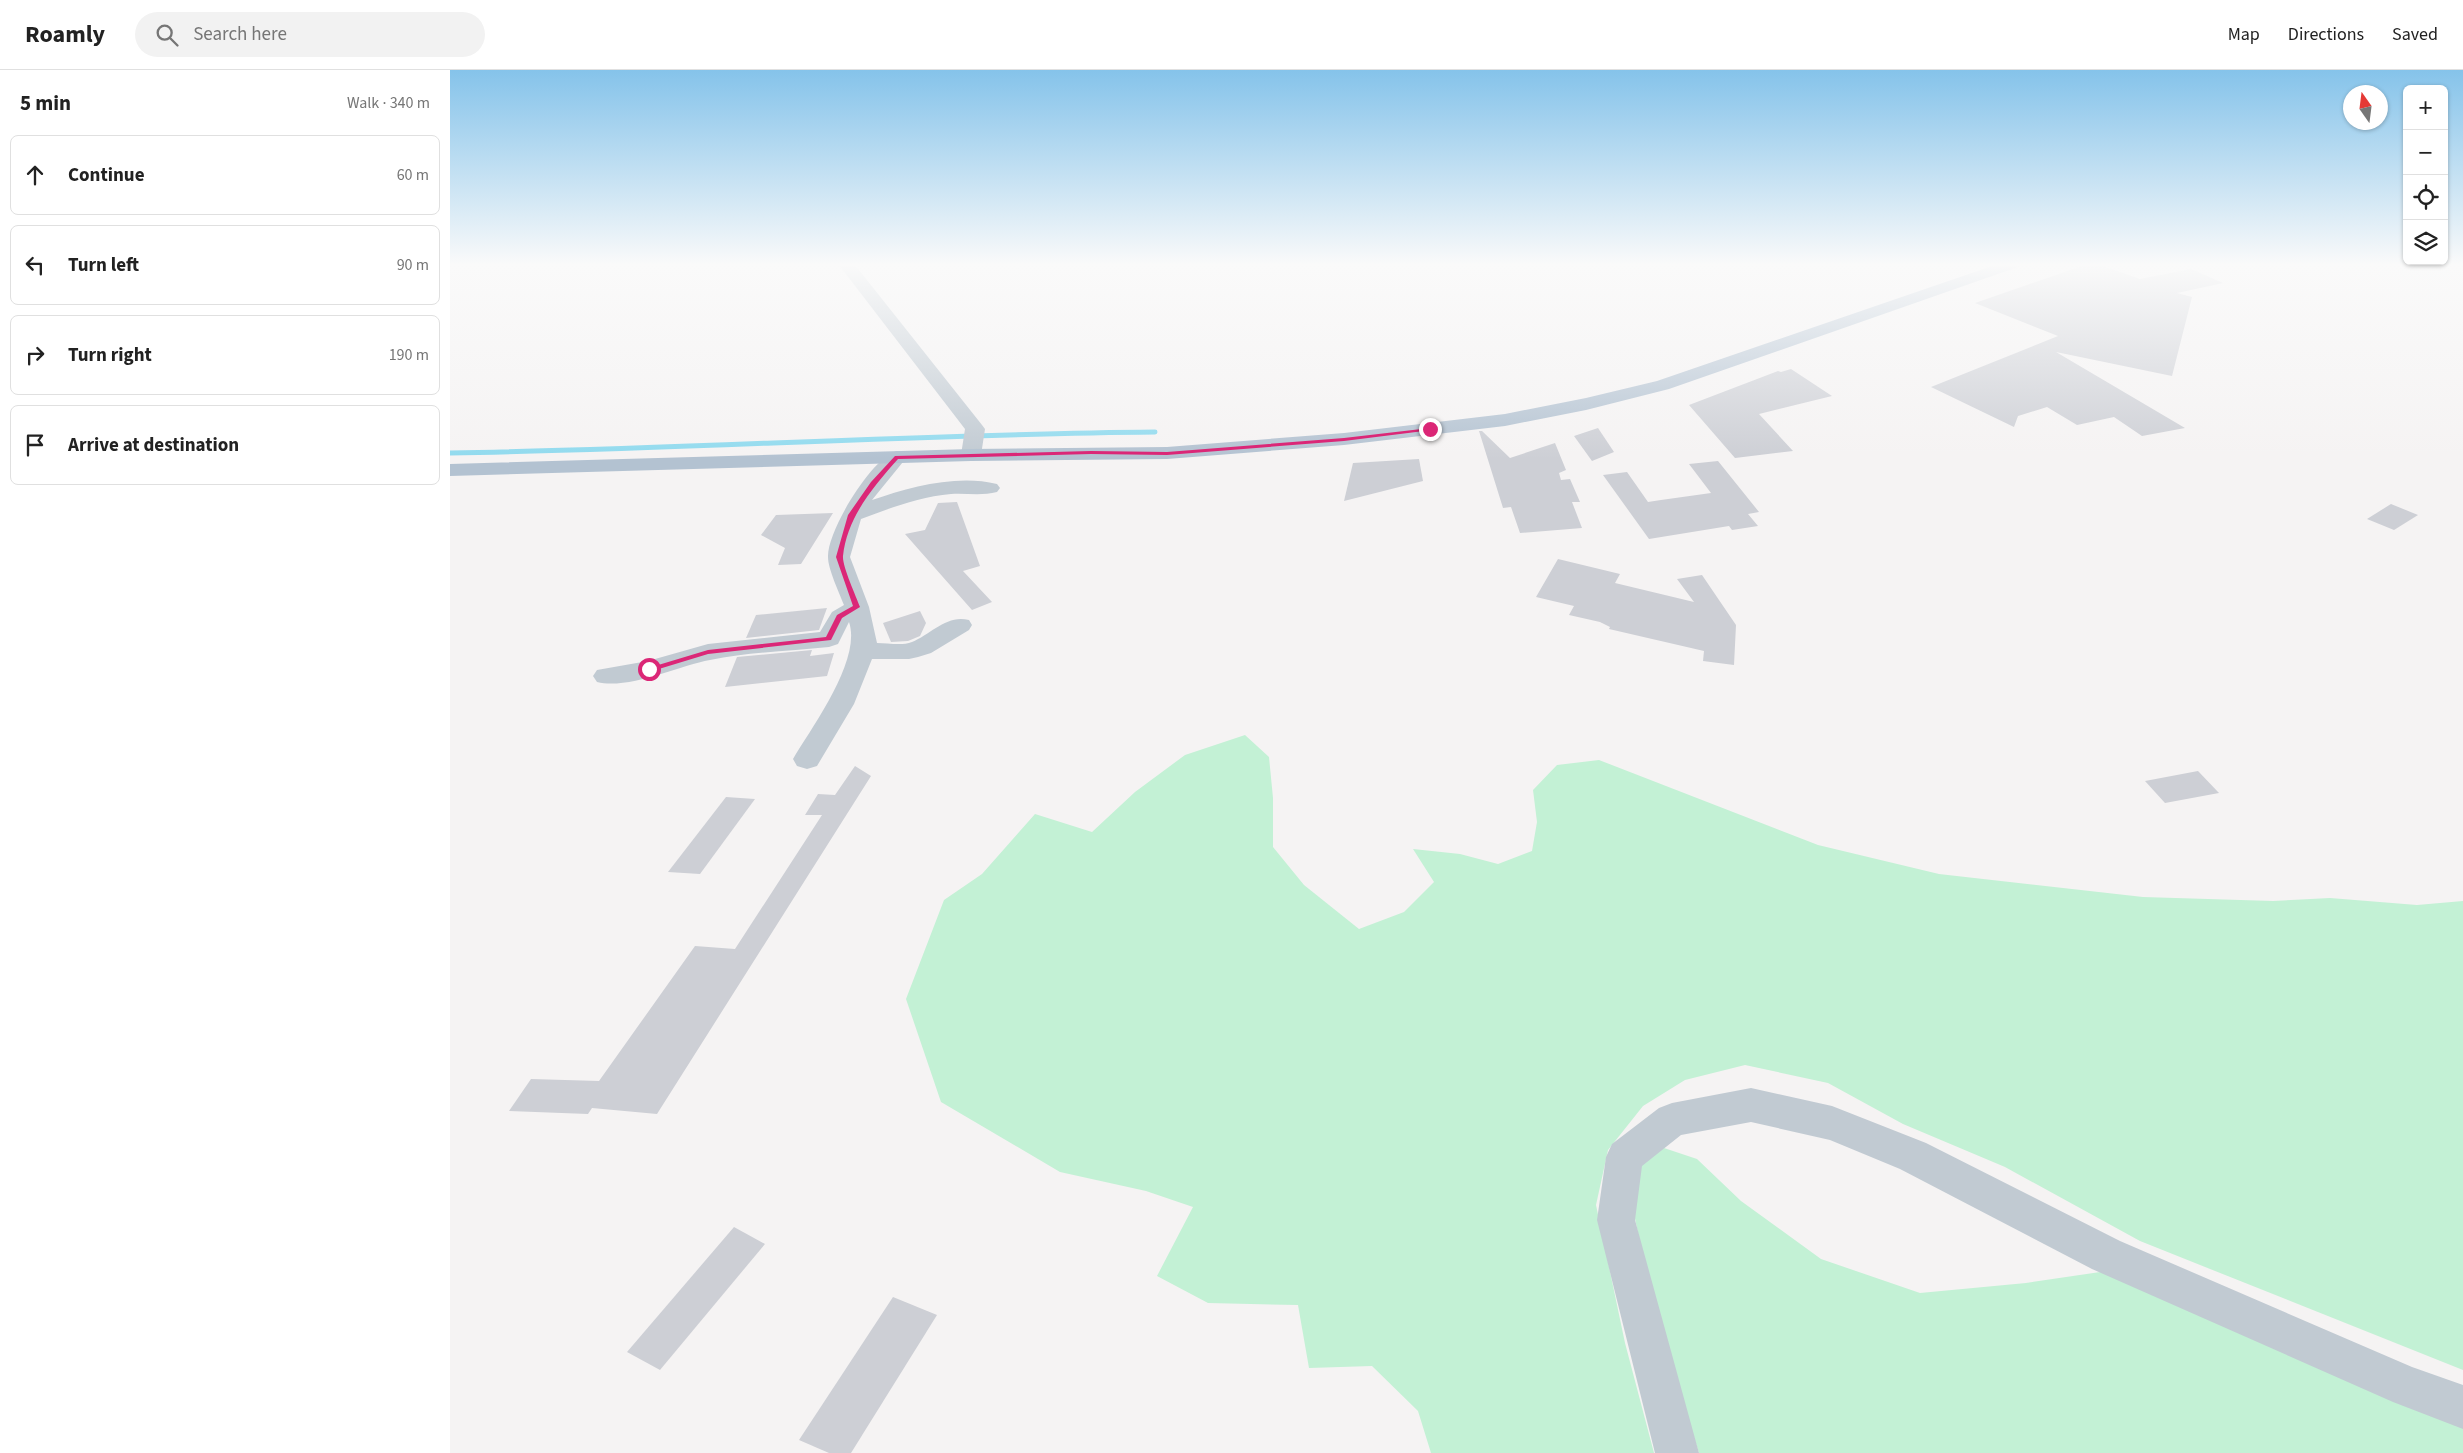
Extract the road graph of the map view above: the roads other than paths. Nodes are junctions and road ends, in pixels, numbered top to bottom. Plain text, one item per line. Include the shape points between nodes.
1 (897, 330) edge
2 (1823, 330) edge
3 (971, 455) junction
4 (897, 457) junction
5 (450, 470) edge
6 (990, 488) dead end
7 (851, 515) junction
8 (857, 607) junction
9 (960, 625) dead end
10 (862, 651) junction
11 (606, 676) dead end
12 (807, 759) dead end
13 (2463, 1407) edge
14 (1677, 1453) edge

1 - 3 street via 975,429
2 - 3 main road via 1663,385 1505,420 1344,439 1167,454
3 - 4 main road
4 - 5 main road
4 - 7 street via 873,483
6 - 7 street via 937,488 892,499
7 - 8 street via 839,557
8 - 10 street via 865,644
8 - 11 street via 840,617 828,639 708,652 649,669
9 - 10 street via 909,651
10 - 12 street via 841,704
13 - 14 street via 2408,1387 2106,1255 1913,1156 1832,1123 1751,1105 1672,1120 1625,1157 1616,1220

